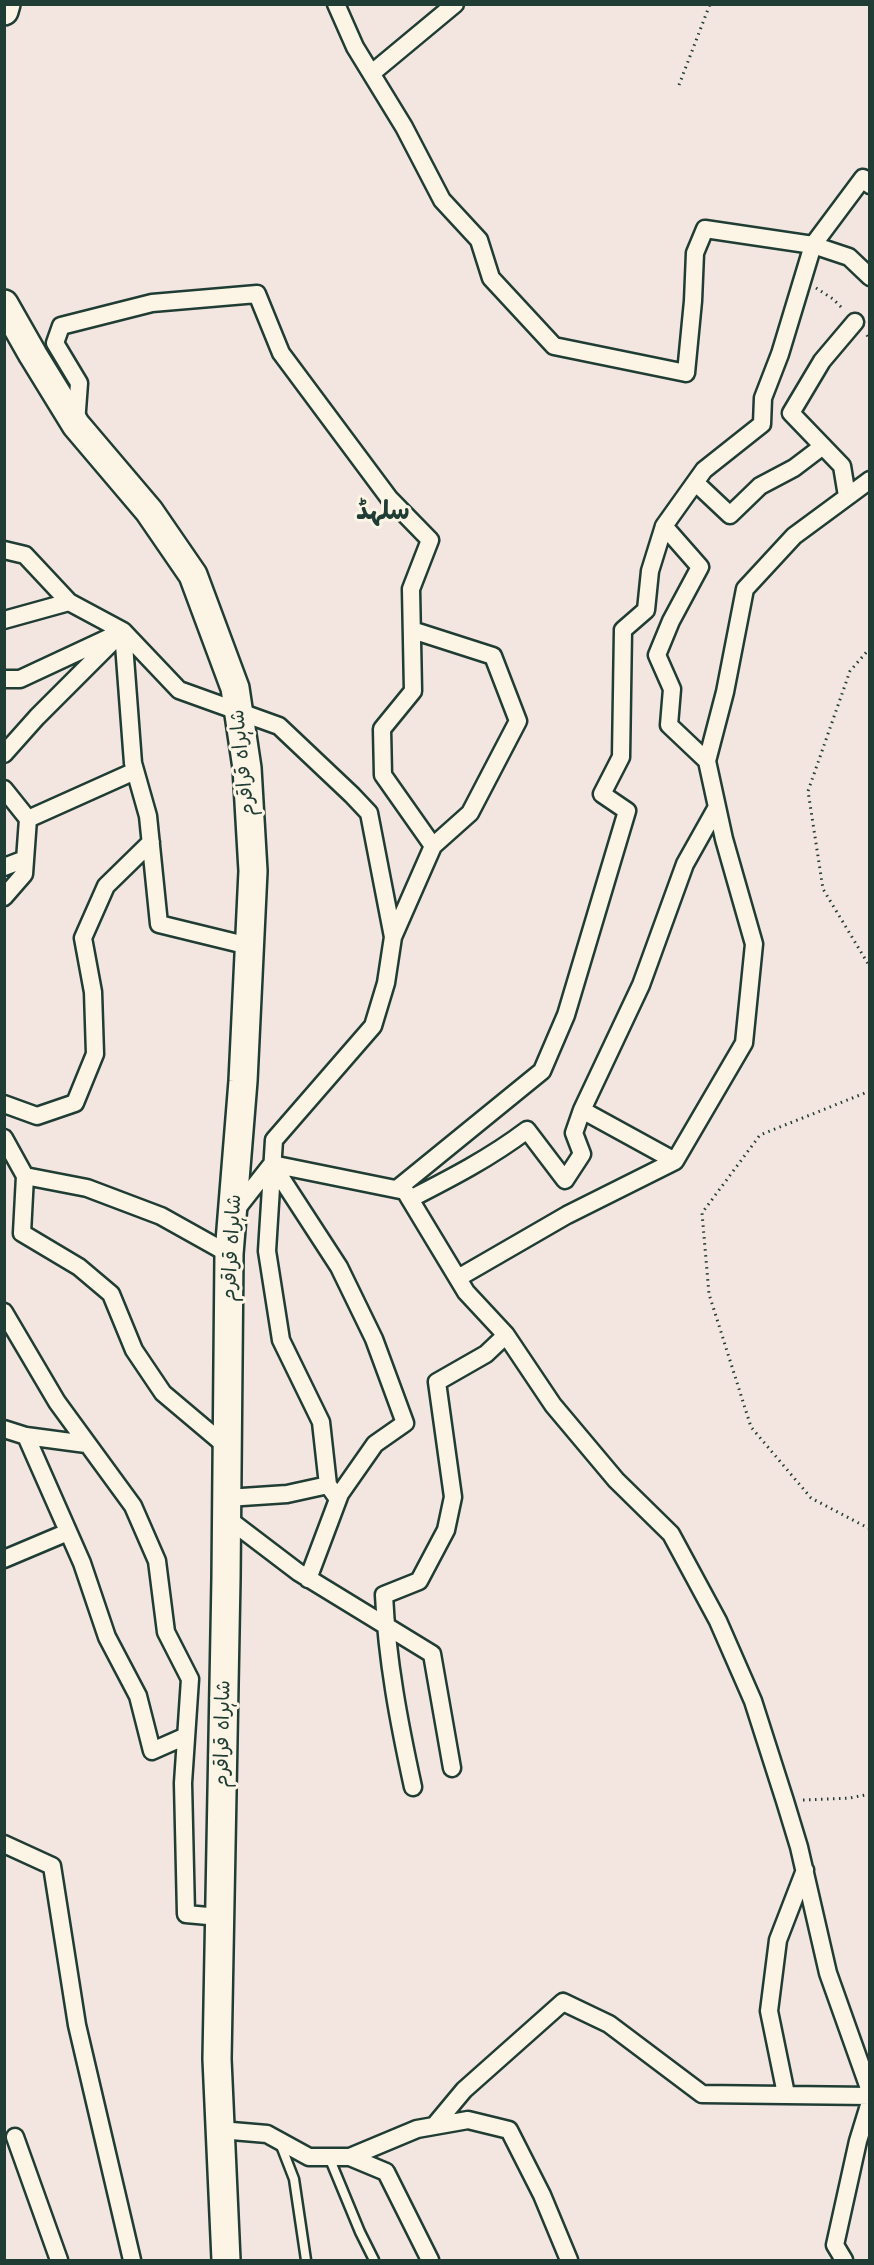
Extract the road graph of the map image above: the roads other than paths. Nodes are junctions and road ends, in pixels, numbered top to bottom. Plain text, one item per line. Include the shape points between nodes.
1 (6, 4) edge
2 (336, 4) edge
3 (455, 4) edge
4 (4, 11) edge
5 (372, 74) junction
6 (870, 184) edge
7 (813, 245) junction
8 (870, 276) edge
9 (4, 304) edge
10 (855, 322) road end
11 (76, 425) junction
12 (823, 446) junction
13 (870, 480) edge
14 (696, 483) junction
15 (847, 496) junction
16 (664, 526) junction
17 (4, 550) edge
18 (69, 602) junction
19 (4, 620) edge
20 (412, 630) junction
21 (123, 631) junction
22 (4, 679) edge
23 (238, 712) junction
24 (4, 754) edge
25 (707, 761) junction
26 (135, 771) junction
27 (4, 789) edge
28 (717, 807) junction
29 (28, 819) junction
30 (151, 842) junction
31 (433, 846) junction
32 (25, 859) junction
33 (4, 867) edge
34 (4, 897) edge
35 (393, 937) junction
36 (249, 946) junction
37 (4, 1104) edge
38 (582, 1110) junction
39 (4, 1137) edge
40 (675, 1161) junction
41 (272, 1164) junction
42 (25, 1176) junction
43 (403, 1194) junction
44 (232, 1214) junction
45 (229, 1254) junction
46 (458, 1278) junction
47 (4, 1312) edge
48 (506, 1335) junction
49 (4, 1429) edge
50 (26, 1436) junction
51 (86, 1444) junction
52 (227, 1447) junction
53 (333, 1492) junction
54 (227, 1508) junction
55 (68, 1532) junction
56 (4, 1558) edge
57 (308, 1579) junction
58 (386, 1626) junction
59 (186, 1736) junction
60 (452, 1768) dead end
61 (413, 1787) dead end
62 (4, 1844) edge
63 (805, 1870) junction
64 (219, 1917) junction
65 (870, 2091) edge
66 (786, 2094) junction
67 (870, 2096) edge
68 (870, 2102) edge
69 (434, 2126) junction
70 (220, 2130) junction
71 (15, 2138) dead end
72 (279, 2140) junction
73 (329, 2157) junction
74 (350, 2157) junction
75 (59, 2260) edge
76 (132, 2260) edge
77 (226, 2260) edge
78 (306, 2260) edge
79 (374, 2260) edge
80 (430, 2260) edge
81 (569, 2260) edge
82 (844, 2260) edge

1 - 4 highway
2 - 5 street
3 - 5 street
5 - 7 street via 405,127 442,200 479,240 491,278 554,346 686,374 695,254 705,228
6 - 7 street via 863,178
7 - 8 street via 849,257
7 - 14 street via 763,398 762,424 705,470
9 - 11 highway, شاہراہ قراقرم
10 - 12 street via 822,361 791,412
11 - 20 street via 79,383 55,343 61,326 152,303 257,294 281,353 389,498 430,540 411,589
11 - 23 highway, شاہراہ قراقرم via 149,511 193,575 235,688
12 - 14 street via 794,468 760,486 730,515
12 - 15 street via 842,466
13 - 15 street
14 - 16 street
15 - 25 street via 794,536 745,589
16 - 25 street via 700,567 657,655 672,689 669,725
16 - 43 street via 650,571 646,610 623,630 621,758 602,795 627,811 566,1015 542,1071
17 - 18 street via 25,555
18 - 19 street
18 - 21 street
20 - 31 street via 413,691 382,729 383,775
20 - 31 street via 493,656 518,721 470,813
21 - 22 street via 20,679
21 - 23 street via 178,690
21 - 24 street
21 - 26 street
23 - 35 street via 279,726 369,813
23 - 36 highway, شاہراہ قراقرم via 253,871
25 - 28 street
26 - 29 street
26 - 30 street
27 - 29 street
28 - 38 street via 685,864 641,985
28 - 40 street via 754,944 744,1043
29 - 32 street
30 - 36 street via 159,924
30 - 37 street via 106,886 83,938 93,992 94,1054 75,1103 37,1116
31 - 35 street
32 - 33 street
32 - 34 street via 24,874
35 - 41 street via 386,983 373,1026 274,1140
36 - 44 highway, شاہراہ قراقرم
38 - 40 street
38 - 43 street via 574,1133 582,1154 564,1180 527,1130 489,1158
39 - 42 street
40 - 46 street via 567,1215
41 - 43 street
41 - 44 street
41 - 53 street via 267,1251 281,1340 321,1422
41 - 53 street via 339,1267 374,1339 405,1423 375,1444
42 - 45 street via 87,1188 161,1216
42 - 52 street via 22,1233 79,1267 111,1294 134,1350 163,1393
43 - 46 street
44 - 45 highway, شاہراہ قراقرم
45 - 52 highway, شاہراہ قراقرم
46 - 48 street via 465,1292
47 - 51 street
48 - 58 street via 486,1354 437,1382 453,1497 446,1530 419,1581 384,1595
48 - 63 street via 553,1404 616,1480 671,1534 718,1621 753,1701
49 - 50 street
50 - 51 street
50 - 55 street
51 - 59 street via 133,1506 157,1561 166,1632 190,1679
52 - 54 highway, شاہراہ قراقرم
53 - 54 street via 287,1494
53 - 57 street
54 - 57 street
54 - 64 highway, شاہراہ قراقرم
55 - 56 street
55 - 59 street via 107,1636 138,1696 152,1750
57 - 58 street
58 - 60 street via 432,1654
58 - 61 street via 395,1707
59 - 64 street via 186,1914
62 - 76 street via 52,1866 77,2025
63 - 65 street via 828,1973
63 - 66 street via 778,1940 769,2011
64 - 70 highway, شاہراہ قراقرم via 216,2059
66 - 67 street
66 - 69 street via 702,2094 609,2024 563,2002 464,2090
68 - 82 street via 835,2245
69 - 74 street via 417,2129
69 - 81 street via 468,2120 509,2130
70 - 72 street via 267,2134
70 - 77 highway, شاہراہ قراقرم
71 - 75 street
72 - 73 street via 309,2157
72 - 78 lane via 294,2179
73 - 74 street
73 - 79 lane
74 - 80 street via 386,2172

